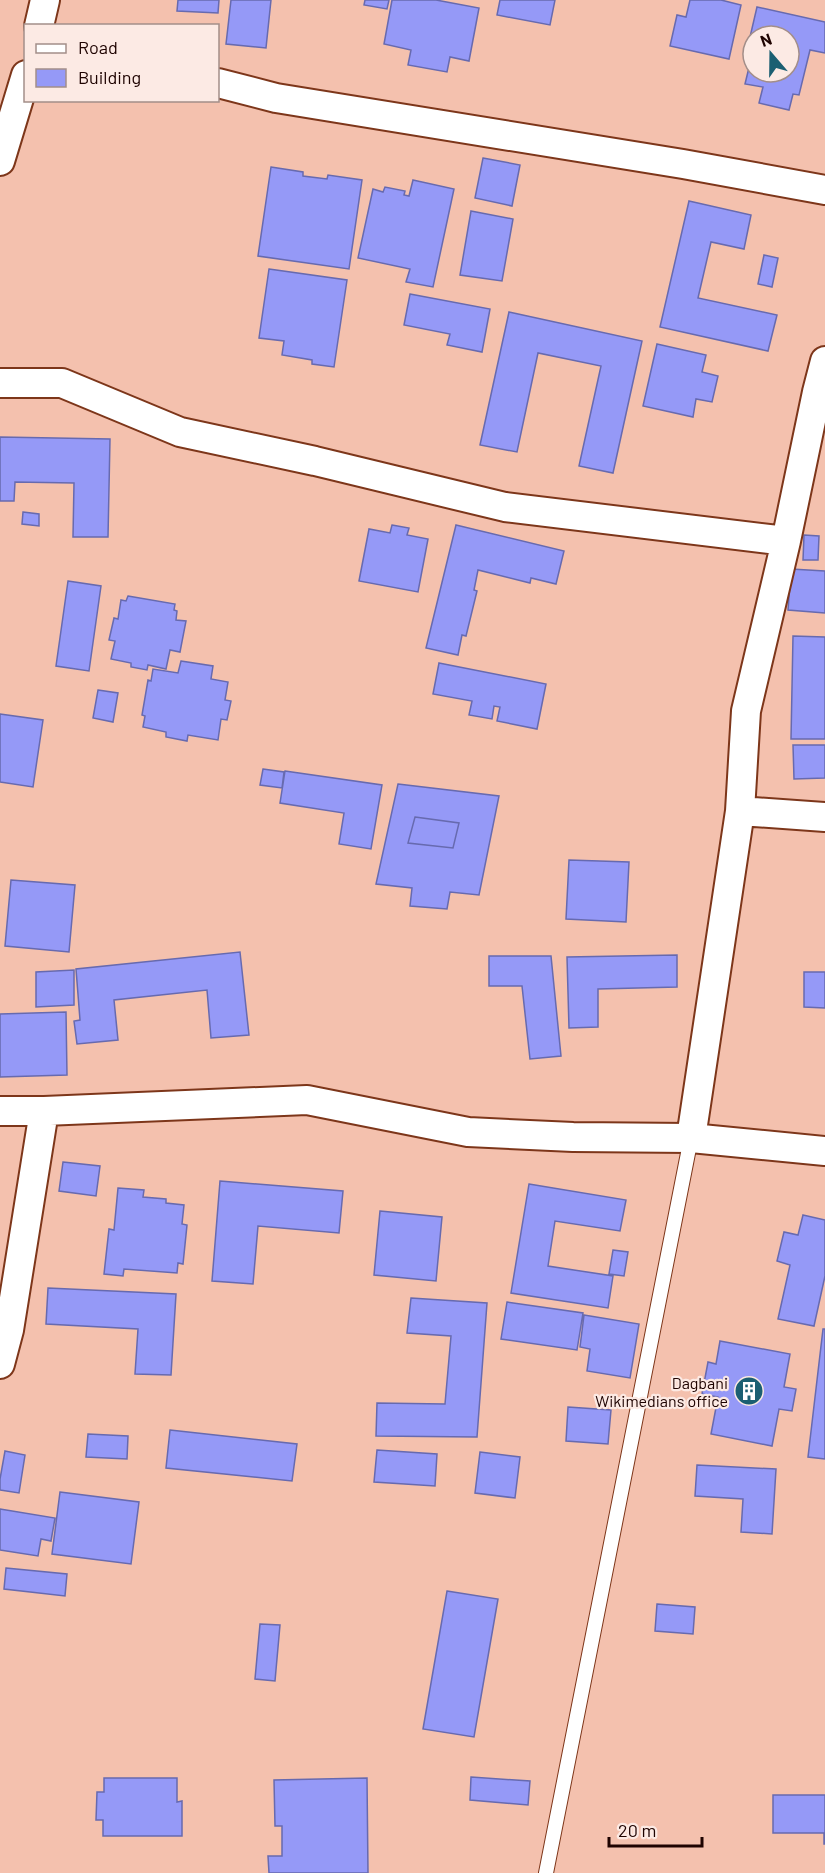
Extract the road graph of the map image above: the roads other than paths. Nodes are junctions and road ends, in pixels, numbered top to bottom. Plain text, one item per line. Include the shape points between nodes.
1 (45, 0) edge
2 (39, 24) edge
3 (24, 82) edge
4 (219, 83) edge
5 (0, 161) edge
6 (825, 190) edge
7 (825, 361) edge
8 (0, 383) edge
9 (786, 541) junction
10 (740, 811) junction
11 (825, 817) edge
12 (44, 1111) junction
13 (0, 1112) edge
14 (691, 1138) junction
15 (825, 1151) edge
16 (0, 1364) edge
17 (546, 1873) edge

1 - 2 street
3 - 5 street
4 - 6 street via 276,98
7 - 9 street
8 - 9 street via 62,383 180,432 505,507
9 - 10 street via 746,711
10 - 11 street
10 - 14 street
12 - 13 street
12 - 14 street via 307,1100 468,1132
12 - 16 street via 9,1330
14 - 15 street
14 - 17 lane

